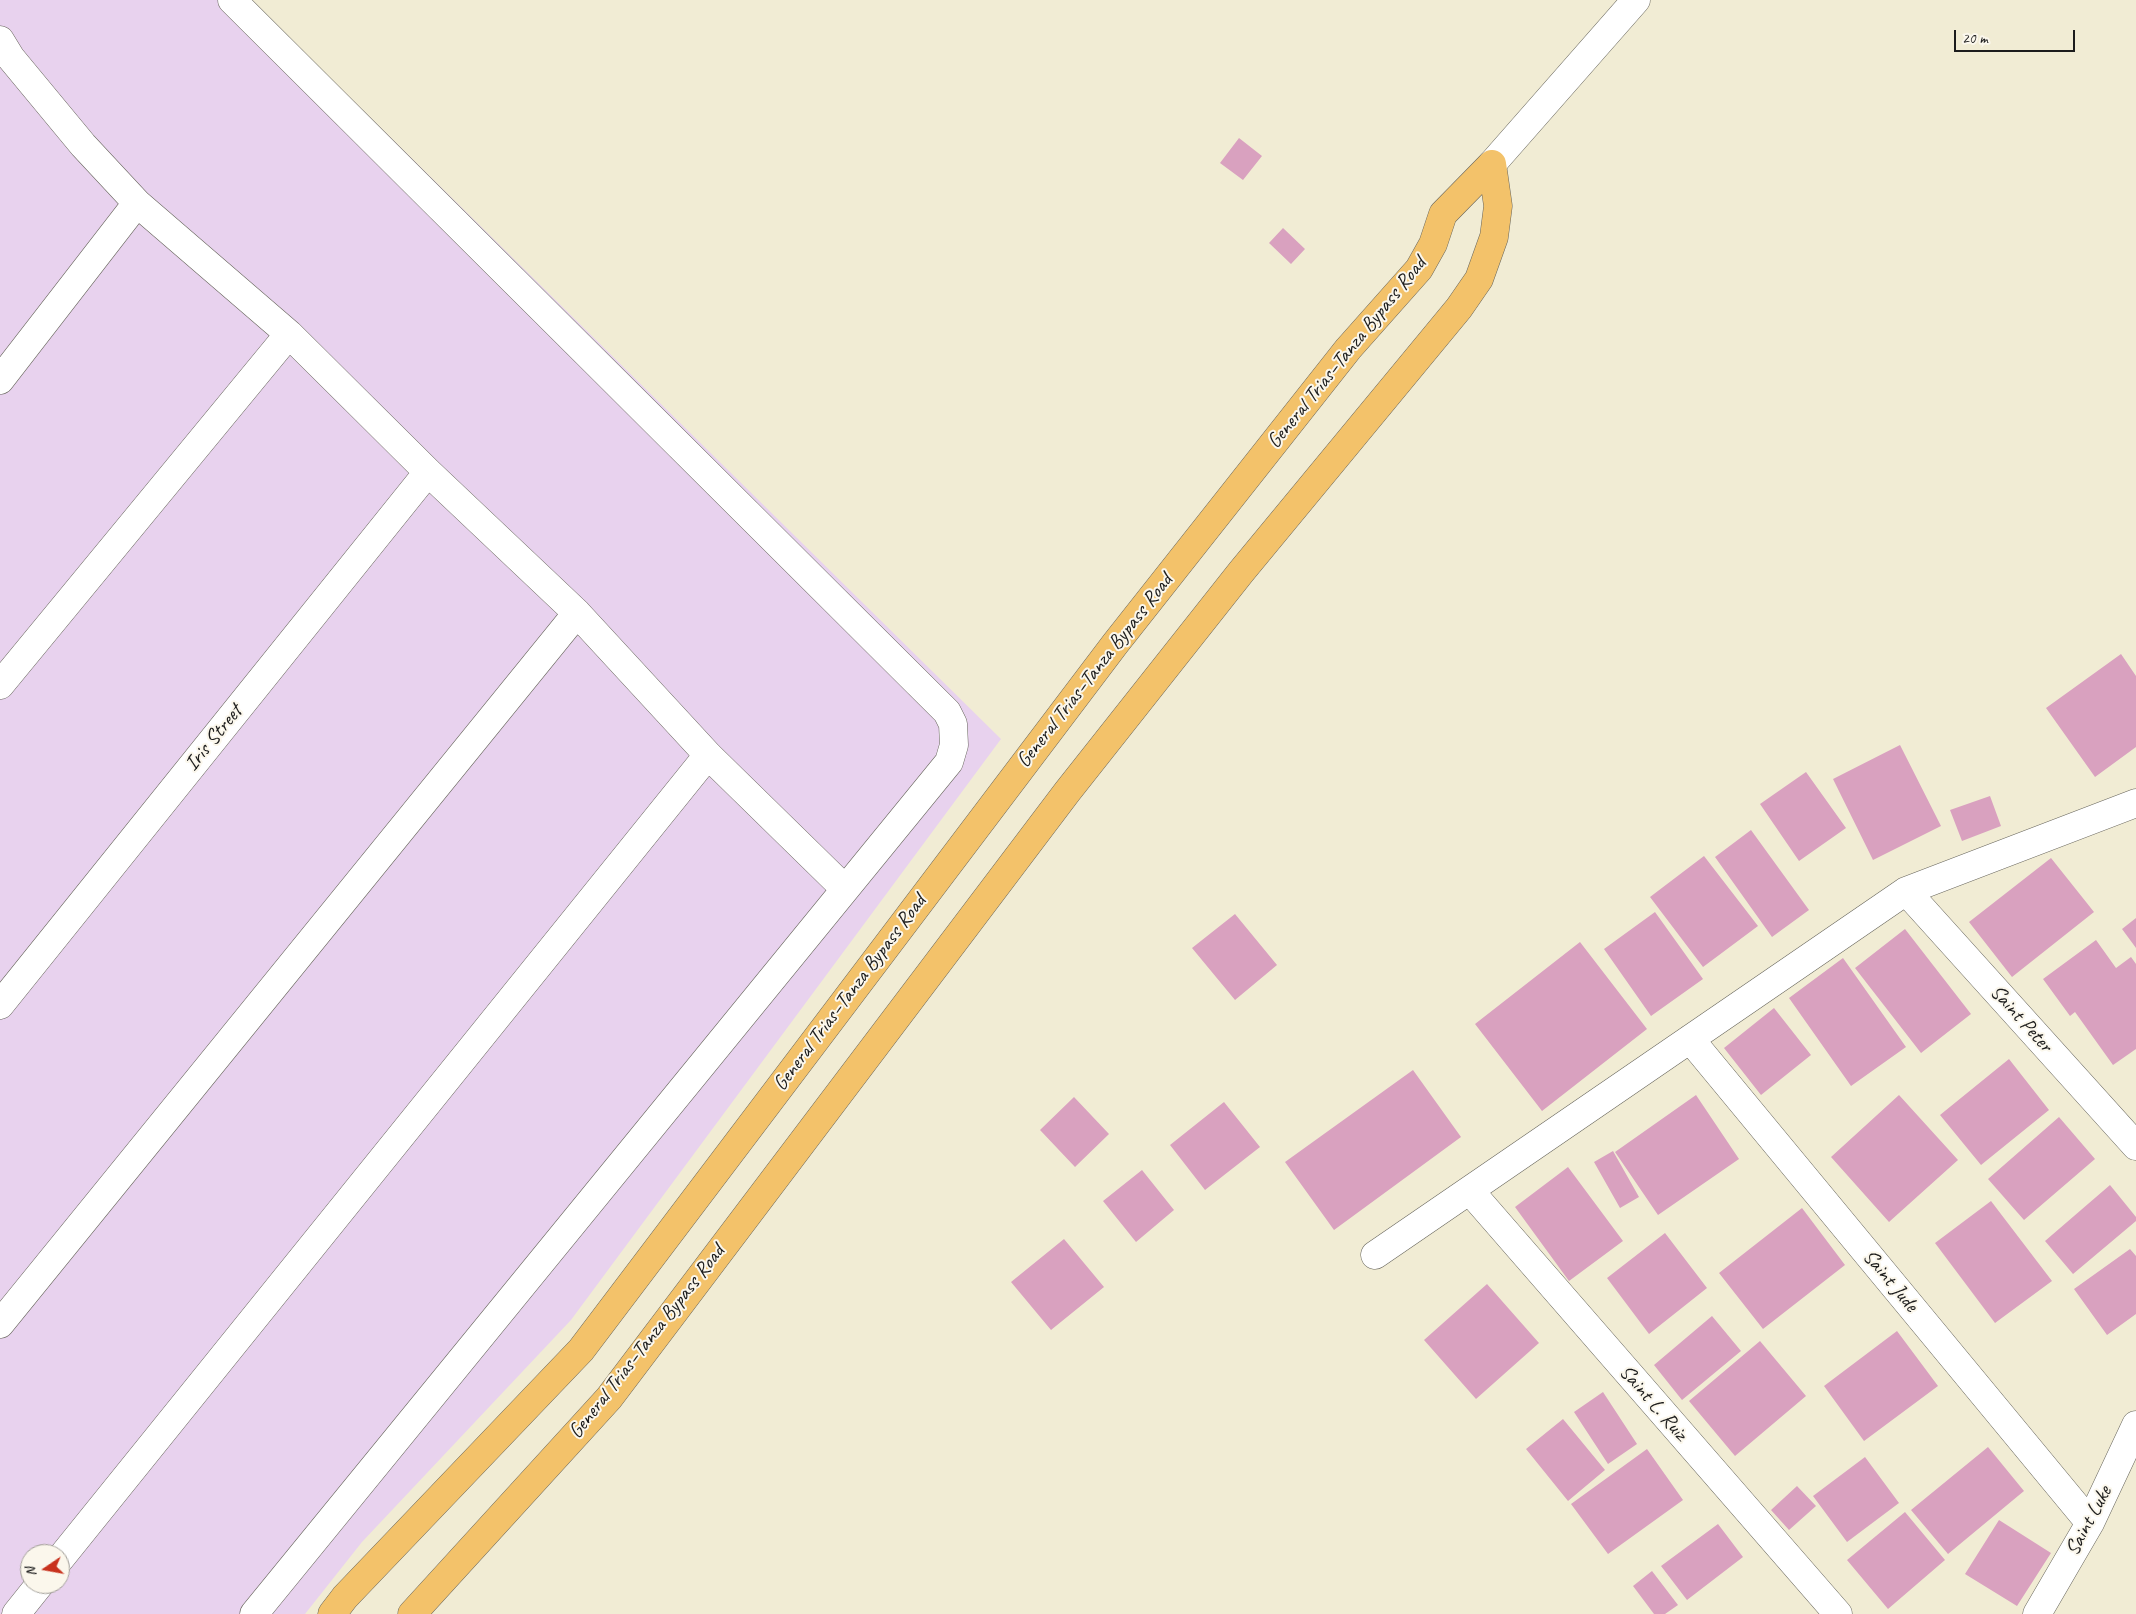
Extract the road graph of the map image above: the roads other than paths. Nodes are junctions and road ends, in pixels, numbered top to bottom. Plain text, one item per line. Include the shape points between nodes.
1 (232, 0) edge
2 (1636, 0) edge
3 (0, 40) edge
4 (1492, 164) junction
5 (137, 203) junction
6 (289, 334) junction
7 (0, 380) edge
8 (428, 472) junction
9 (577, 612) junction
10 (0, 685) edge
11 (708, 755) junction
12 (2136, 802) edge
13 (846, 889) junction
14 (1906, 891) junction
15 (0, 1005) edge
16 (1690, 1039) junction
17 (2136, 1146) edge
18 (1470, 1191) junction
19 (1375, 1255) dead end
20 (0, 1324) edge
21 (2136, 1425) edge
22 (2090, 1523) junction
23 (70, 1547) edge
24 (32, 1594) edge
25 (16, 1614) edge
26 (254, 1614) edge
27 (332, 1614) edge
28 (412, 1614) edge
29 (1838, 1614) edge
30 (2037, 1614) edge

1 - 13 street via 947,712 953,724 954,745 950,762
2 - 4 street
3 - 5 street via 11,58 83,145
4 - 27 main road, General Trias–Tanza Bypass Road via 1442,214 1433,244 1419,269 1348,349 1091,675 581,1350
4 - 28 main road, General Trias–Tanza Bypass Road via 1498,206 1494,237 1479,279 1458,308 1241,572 1067,792 609,1398
5 - 6 street
5 - 7 street
6 - 8 street
6 - 10 street
8 - 9 street
8 - 15 street, Iris Street
9 - 11 street
9 - 20 street
11 - 13 street
11 - 23 street
12 - 14 street
13 - 26 street
14 - 16 street
14 - 17 street, Saint Peter
16 - 18 street
16 - 22 street, Saint Jude
18 - 19 street
18 - 29 street, Saint L. Ruiz
21 - 22 street, Saint Luke
22 - 30 street, Saint Luke
24 - 25 street

